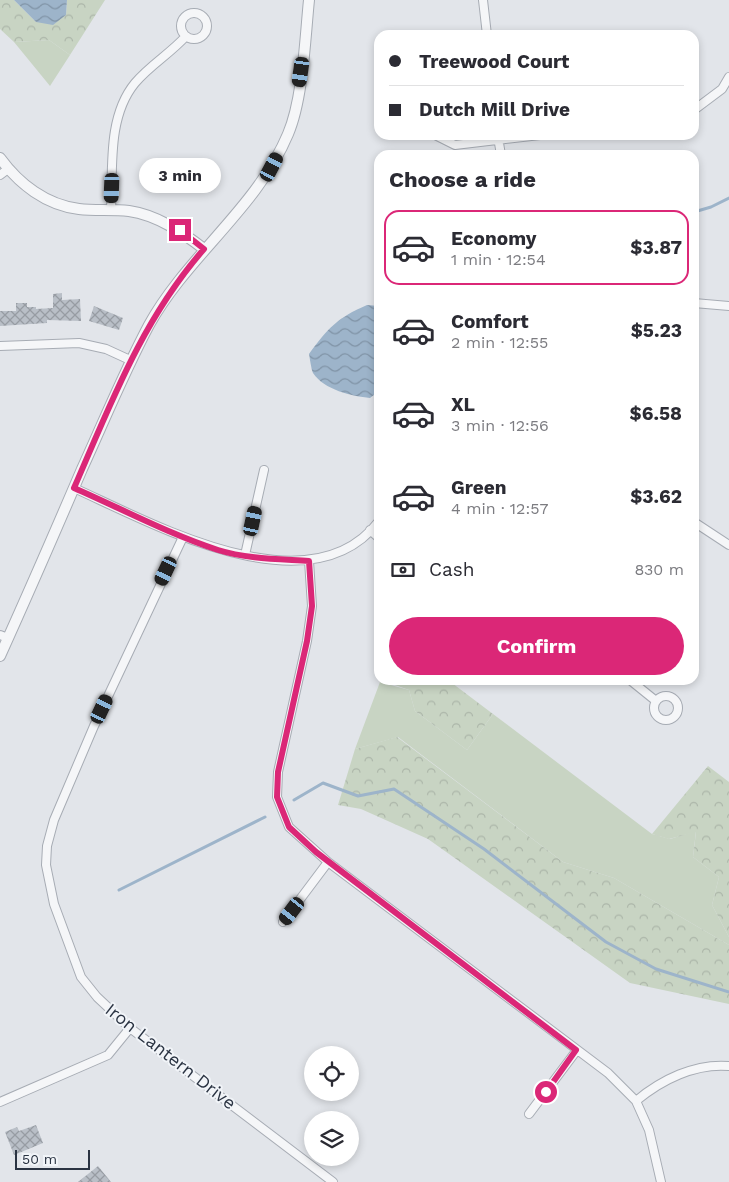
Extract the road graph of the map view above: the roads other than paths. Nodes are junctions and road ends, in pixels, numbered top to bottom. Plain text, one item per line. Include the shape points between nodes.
1 (309, 0) edge
2 (483, 0) edge
3 (486, 30) edge
4 (186, 36) dead end
5 (729, 77) edge
6 (699, 106) edge
7 (445, 140) edge
8 (486, 140) edge
9 (0, 158) edge
10 (4, 172) edge
11 (111, 210) junction
12 (204, 249) junction
13 (699, 303) edge
14 (729, 306) edge
15 (0, 346) edge
16 (130, 360) junction
17 (264, 470) dead end
18 (74, 488) junction
19 (699, 525) edge
20 (374, 526) edge
21 (370, 530) junction
22 (374, 534) edge
23 (183, 537) junction
24 (729, 545) edge
25 (245, 555) junction
26 (309, 561) junction
27 (4, 637) edge
28 (0, 656) edge
29 (636, 685) edge
30 (656, 700) dead end
31 (328, 862) junction
32 (283, 922) dead end
33 (130, 1028) junction
34 (576, 1050) junction
35 (729, 1066) edge
36 (636, 1101) junction
37 (0, 1102) edge
38 (528, 1114) dead end
39 (333, 1182) edge
40 (661, 1182) edge

1 - 12 street via 290,132 272,167
2 - 3 street
4 - 11 street via 134,84 121,107 113,144
5 - 6 street via 722,89
7 - 8 street via 455,145
9 - 10 street
10 - 11 street via 40,196 63,205
11 - 12 street via 139,214 180,230
12 - 16 street via 158,308
13 - 14 street
15 - 16 street via 78,343 106,349
16 - 18 street
17 - 25 street
18 - 23 street
18 - 27 street
19 - 24 street
20 - 21 street
21 - 22 street
21 - 26 street via 342,550
23 - 25 street
23 - 33 street, Iron Lantern Drive via 94,726 54,820 47,846 46,865 54,904 81,977
25 - 26 street
26 - 31 street via 312,606 278,772 277,797 289,827
27 - 28 street
29 - 30 street
31 - 32 street
31 - 34 street
33 - 37 street via 108,1055
33 - 39 street, Iron Lantern Drive
34 - 36 street via 608,1073
34 - 38 street
35 - 36 street via 691,1069 650,1089
36 - 40 street via 648,1130

